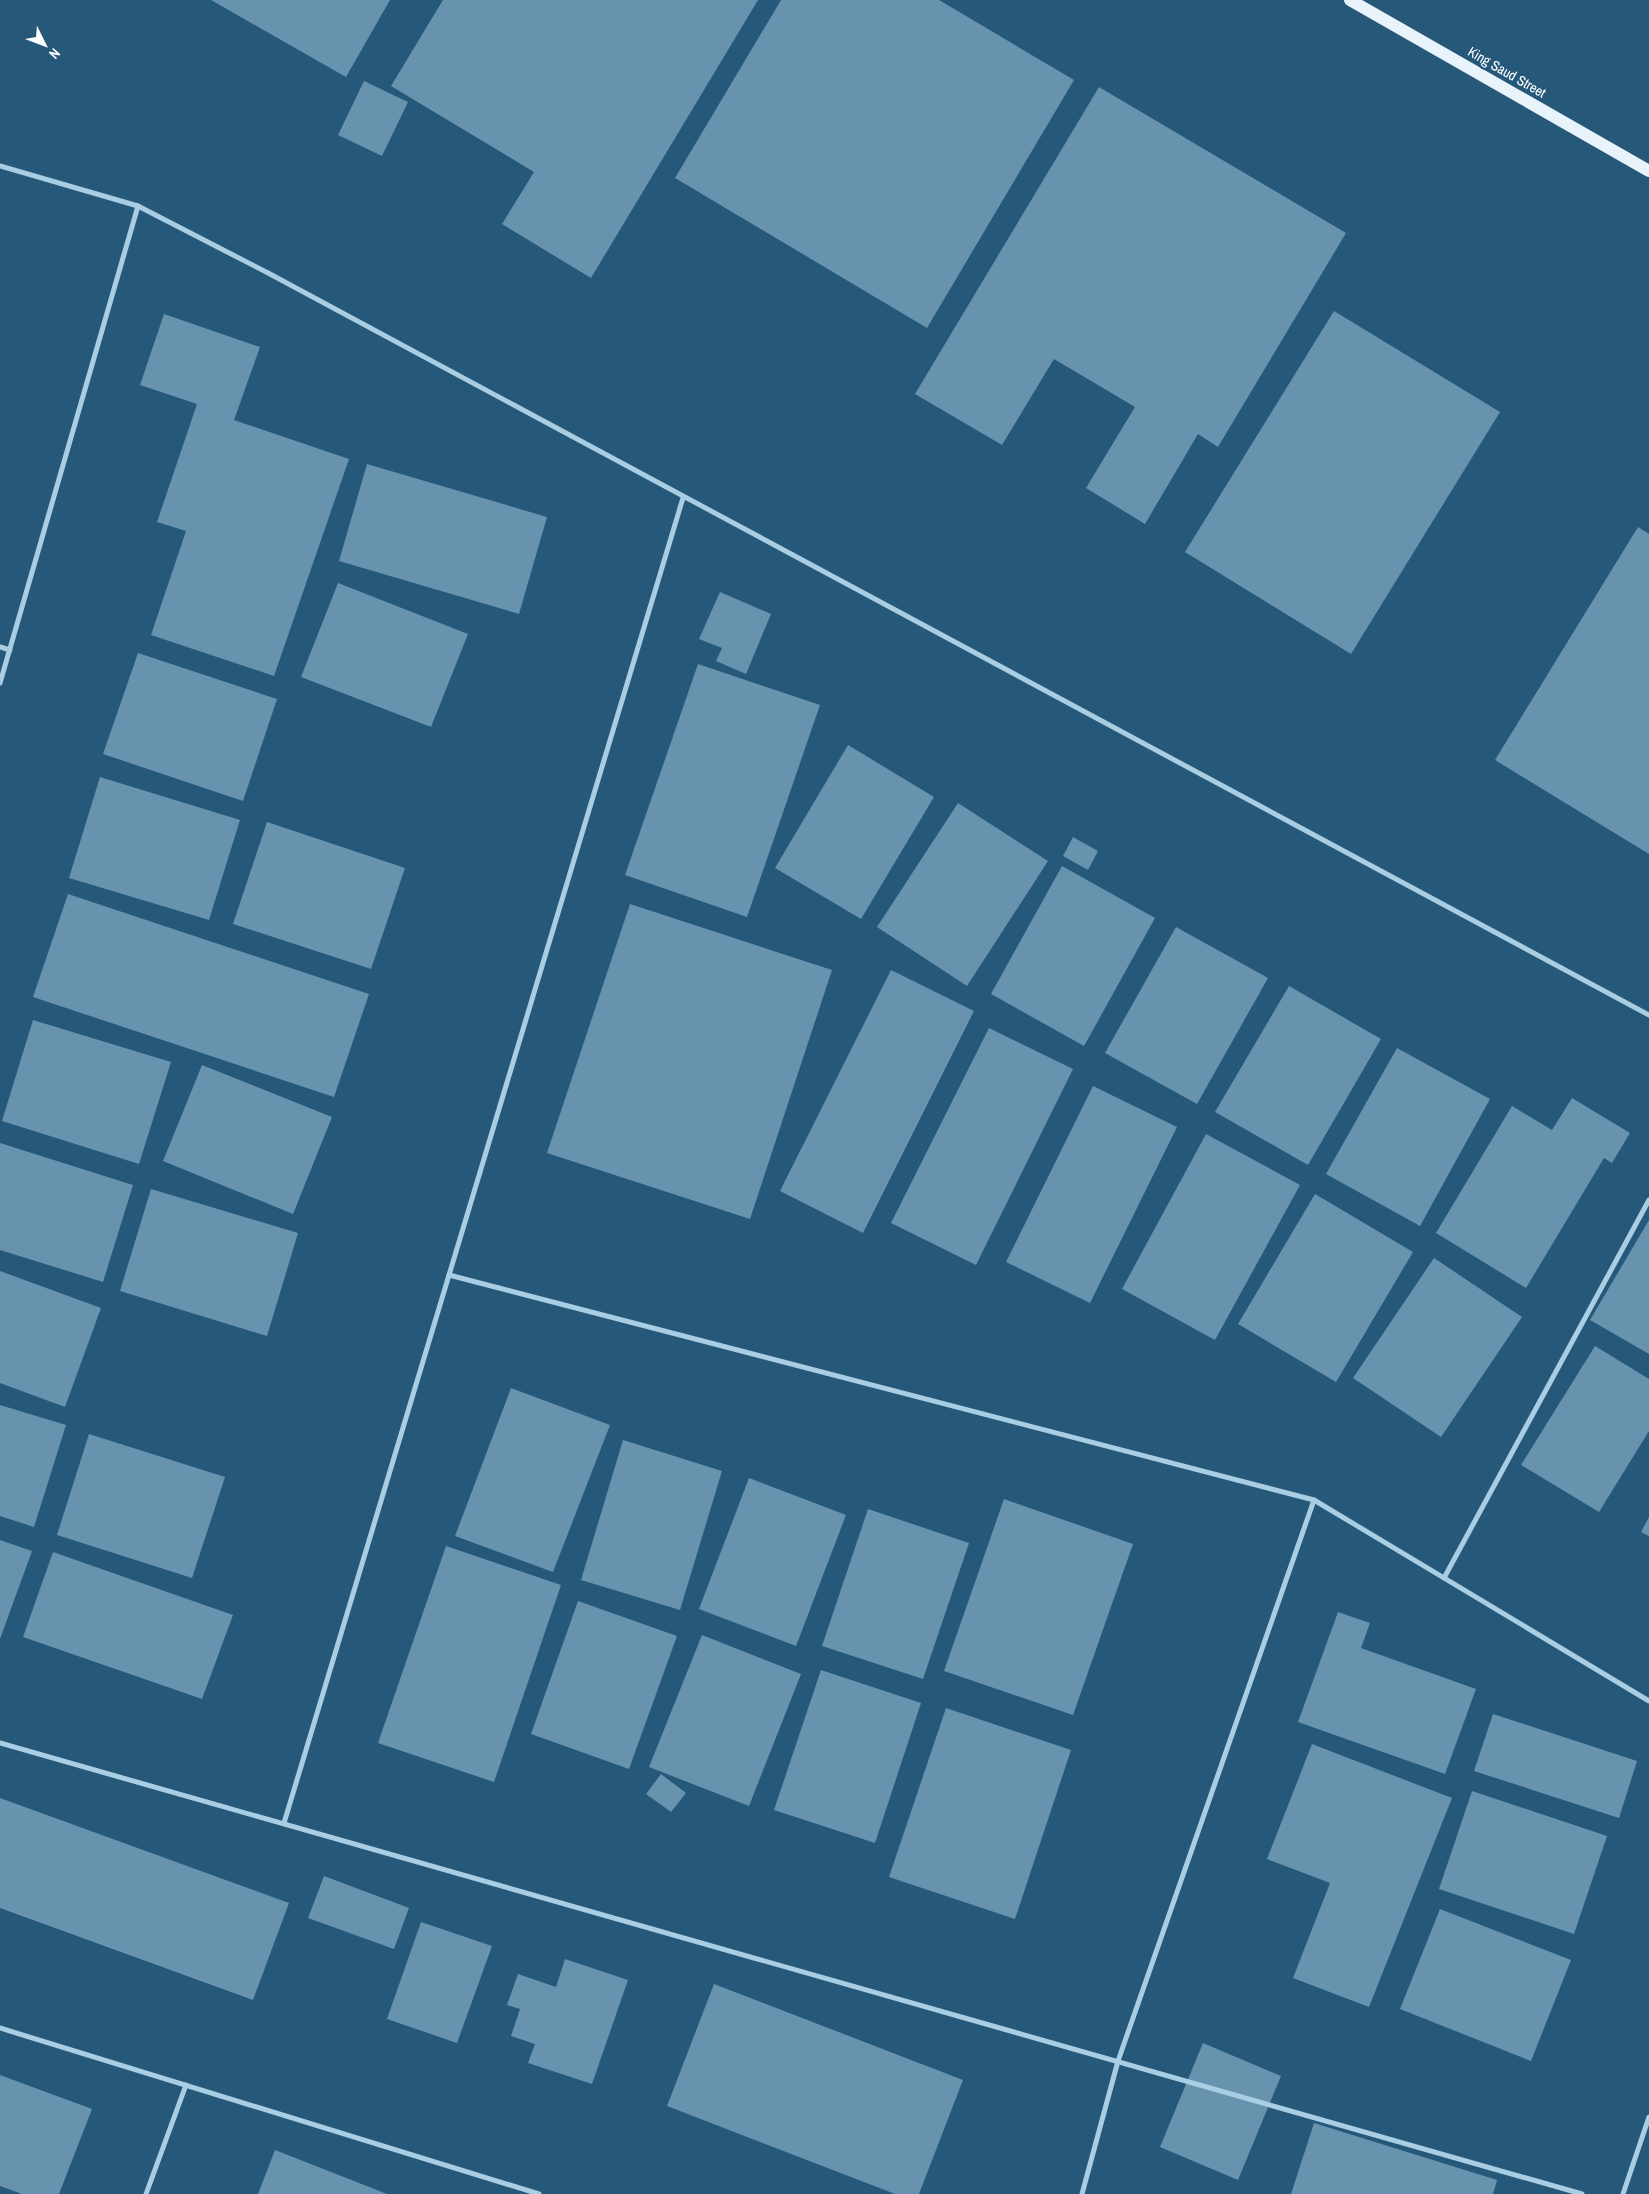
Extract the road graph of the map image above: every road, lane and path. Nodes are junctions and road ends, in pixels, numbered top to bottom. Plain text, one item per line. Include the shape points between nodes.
1 (1350, 0) edge
2 (0, 166) edge
3 (1649, 170) edge
4 (138, 206) junction
5 (683, 498) junction
6 (0, 647) edge
7 (10, 650) junction
8 (0, 683) edge
9 (1649, 1015) edge
10 (1649, 1200) edge
11 (449, 1275) junction
12 (1314, 1500) junction
13 (1444, 1578) junction
14 (1649, 1702) edge
15 (0, 1743) edge
16 (284, 1824) junction
17 (0, 2028) edge
18 (1118, 2062) junction
19 (186, 2085) junction
20 (1649, 2117) edge
21 (146, 2194) edge
22 (539, 2194) edge
23 (1082, 2194) edge
24 (1582, 2194) edge
25 (1623, 2194) edge

1 - 3 main road, King Saud Street
2 - 4 street
4 - 5 street
4 - 7 street
5 - 9 street
5 - 11 street
6 - 7 street
7 - 8 street
10 - 13 street
11 - 12 street
11 - 16 street
12 - 13 street
12 - 18 street
13 - 14 street
15 - 16 street
16 - 18 street
17 - 19 street
18 - 23 street
18 - 24 street
19 - 21 street
19 - 22 street
20 - 25 street

